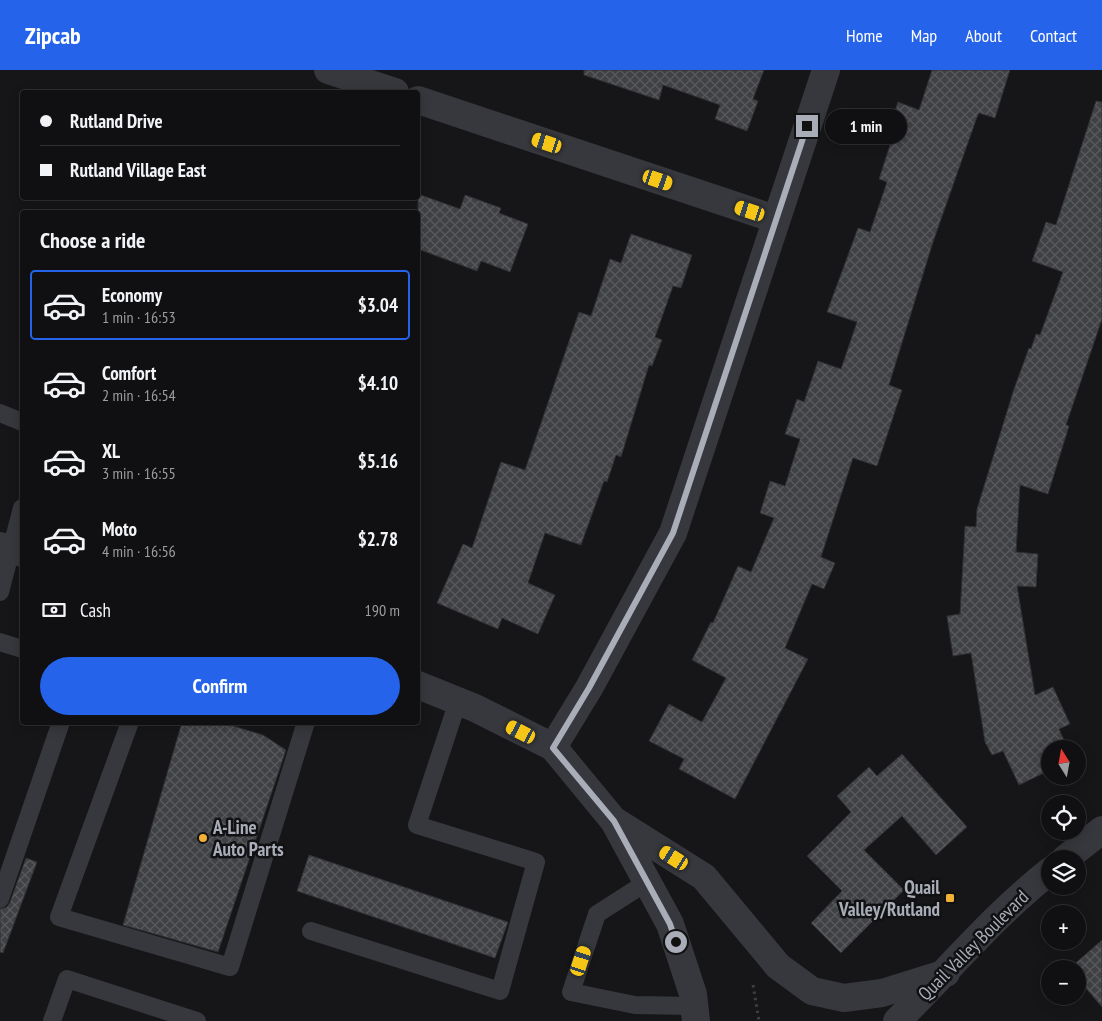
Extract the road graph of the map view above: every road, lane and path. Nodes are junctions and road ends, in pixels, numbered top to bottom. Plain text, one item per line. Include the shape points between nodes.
1 (328, 70) edge
2 (826, 70) edge
3 (389, 90) edge
4 (420, 101) edge
5 (775, 219) junction
6 (0, 413) edge
7 (20, 421) edge
8 (20, 515) edge
9 (11, 549) edge
10 (0, 592) edge
11 (0, 642) edge
12 (20, 648) edge
13 (420, 687) edge
14 (458, 701) junction
15 (60, 725) edge
16 (129, 725) edge
17 (305, 725) edge
18 (553, 748) junction
19 (614, 821) junction
20 (1102, 830) edge
21 (1076, 850) edge
22 (1041, 879) edge
23 (647, 882) junction
24 (0, 899) edge
25 (311, 930) dead end
26 (946, 973) junction
27 (752, 980) dead end
28 (695, 1013) edge
29 (52, 1021) edge
30 (197, 1021) edge
31 (760, 1021) edge
32 (897, 1021) edge

1 - 3 street
2 - 5 street
4 - 5 street
5 - 18 street via 673,533
6 - 7 lane
8 - 9 lane
9 - 10 lane
11 - 12 lane
13 - 14 street
14 - 18 street
14 - 25 lane via 417,825 536,862 500,990
15 - 24 lane
16 - 17 lane via 58,917 230,968
18 - 19 street
19 - 23 street
19 - 26 street via 704,877 778,966 812,991 844,998 882,994
20 - 21 street
22 - 26 street, Quail Valley Boulevard via 983,931
23 - 28 street via 670,924 693,994
23 - 28 lane via 596,914 571,992
26 - 32 street, Quail Valley Boulevard
27 - 31 path
29 - 30 lane via 67,978

